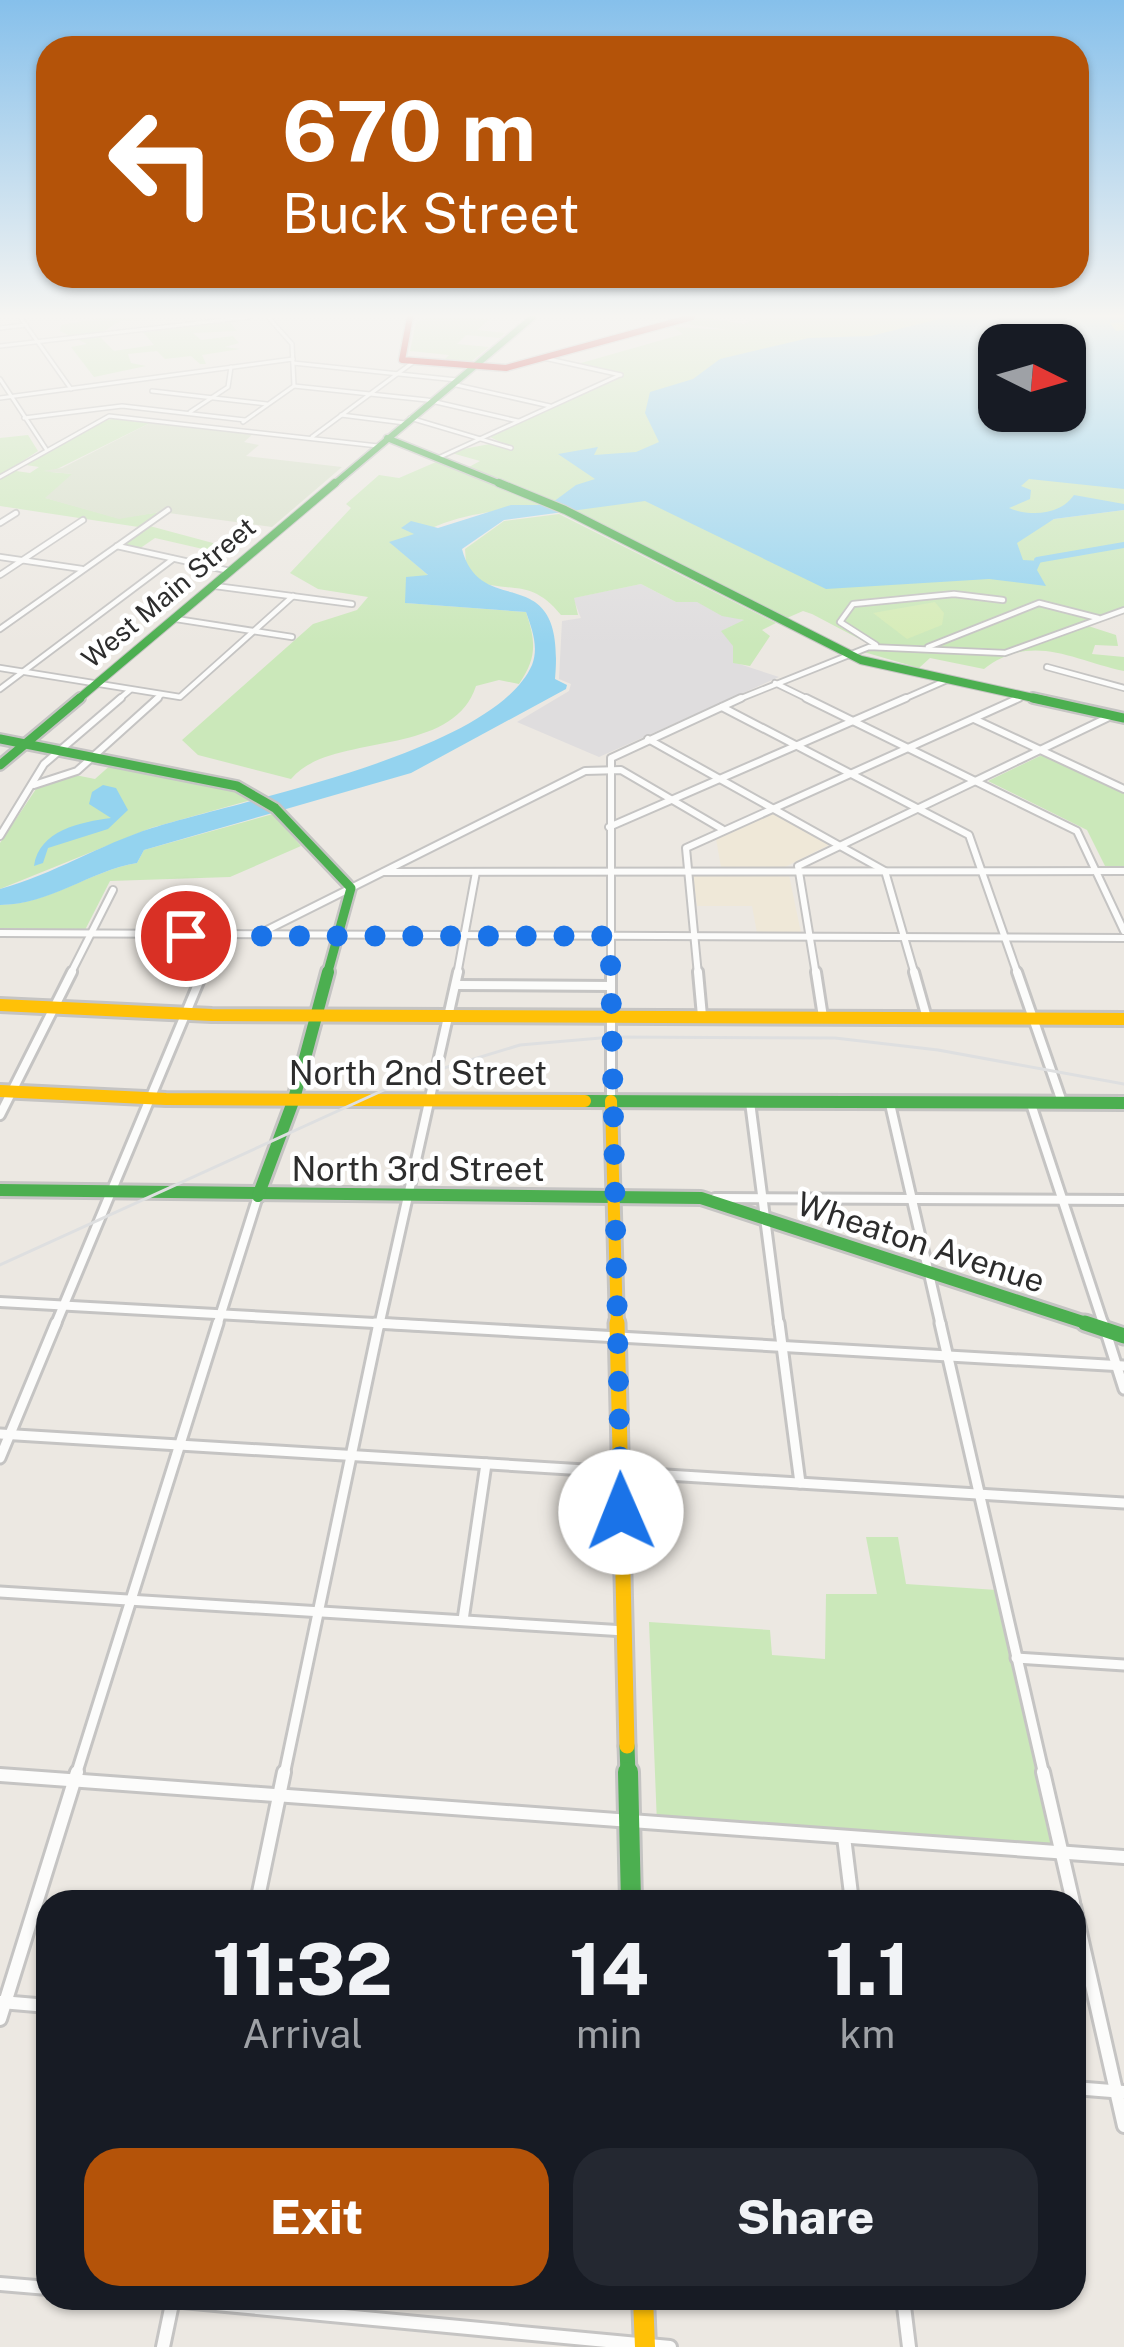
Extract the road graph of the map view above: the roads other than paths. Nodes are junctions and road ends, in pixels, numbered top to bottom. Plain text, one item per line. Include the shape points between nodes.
1 (30, 427) edge
2 (89, 427) edge
3 (212, 427) edge
4 (235, 427) edge
5 (326, 427) edge
6 (400, 427) edge
7 (439, 427) edge
8 (505, 427) edge
9 (232, 429) junction
10 (484, 436) junction
11 (311, 438) junction
12 (382, 442) junction
13 (511, 448) dead end
14 (47, 449) junction
15 (438, 458) junction
16 (0, 478) edge
17 (168, 510) dead end
18 (16, 513) dead end
19 (83, 520) dead end
20 (0, 523) edge
21 (117, 546) junction
22 (0, 557) edge
23 (173, 559) junction
24 (22, 560) junction
25 (84, 569) junction
26 (231, 572) junction
27 (0, 575) edge
28 (215, 586) junction
29 (293, 596) junction
30 (1004, 600) dead end
31 (352, 604) dead end
32 (1124, 610) edge
33 (0, 615) edge
34 (16, 617) junction
35 (1098, 618) junction
36 (176, 620) junction
37 (0, 629) edge
38 (254, 631) junction
39 (292, 637) dead end
40 (878, 646) junction
41 (926, 647) junction
42 (849, 655) junction
43 (1046, 667) dead end
44 (0, 668) edge
45 (24, 672) junction
46 (947, 680) junction
47 (775, 683) junction
48 (99, 684) junction
49 (1124, 688) edge
50 (0, 689) edge
51 (131, 689) junction
52 (162, 694) junction
53 (1023, 696) junction
54 (721, 706) junction
55 (1118, 717) edge
56 (973, 718) junction
57 (854, 722) junction
58 (0, 739) edge
59 (648, 739) junction
60 (26, 743) junction
61 (799, 746) junction
62 (907, 748) junction
63 (61, 749) junction
64 (1040, 750) junction
65 (94, 755) junction
66 (0, 764) edge
67 (608, 767) junction
68 (852, 773) junction
69 (720, 779) junction
70 (974, 781) junction
71 (34, 785) junction
72 (1124, 789) edge
73 (673, 800) junction
74 (918, 807) junction
75 (771, 808) junction
76 (609, 827) junction
77 (724, 830) junction
78 (0, 836) edge
79 (838, 845) junction
80 (609, 871) junction
81 (885, 871) junction
82 (982, 871) junction
83 (1096, 871) junction
84 (1124, 871) edge
85 (384, 872) junction
86 (476, 872) junction
87 (688, 872) junction
88 (796, 872) junction
89 (351, 888) junction
90 (113, 890) dead end
91 (0, 933) edge
92 (93, 934) junction
93 (1124, 935) edge
94 (610, 936) junction
95 (695, 936) junction
96 (218, 937) junction
97 (465, 937) junction
98 (808, 937) junction
99 (906, 937) junction
100 (1006, 937) junction
101 (261, 938) junction
102 (341, 938) junction
103 (456, 985) junction
104 (611, 986) junction
105 (0, 1005) edge
106 (55, 1008) junction
107 (186, 1014) junction
108 (319, 1015) junction
109 (450, 1016) junction
110 (611, 1016) junction
111 (702, 1016) junction
112 (823, 1017) junction
113 (927, 1018) junction
114 (1033, 1018) junction
115 (1124, 1018) edge
116 (6, 1091) edge
117 (151, 1099) junction
118 (294, 1100) junction
119 (434, 1100) junction
120 (611, 1101) junction
121 (750, 1102) junction
122 (890, 1102) junction
123 (1063, 1102) junction
124 (1030, 1103) junction
125 (1124, 1103) edge
126 (0, 1114) edge
127 (0, 1190) edge
128 (110, 1195) junction
129 (258, 1196) junction
130 (406, 1197) junction
131 (612, 1197) junction
132 (701, 1198) junction
133 (763, 1198) junction
134 (912, 1199) junction
135 (1062, 1200) junction
136 (1124, 1200) edge
137 (765, 1220) junction
138 (930, 1273) junction
139 (0, 1302) edge
140 (63, 1306) junction
141 (220, 1315) junction
142 (379, 1324) junction
143 (1105, 1329) junction
144 (1124, 1336) edge
145 (617, 1337) junction
146 (781, 1347) junction
147 (949, 1356) junction
148 (1120, 1366) edge
149 (1124, 1389) edge
150 (5, 1434) edge
151 (180, 1445) junction
152 (352, 1456) junction
153 (0, 1458) edge
154 (486, 1464) junction
155 (620, 1472) junction
156 (800, 1483) junction
157 (980, 1495) junction
158 (1124, 1503) edge
159 (0, 1592) edge
160 (133, 1598) junction
161 (319, 1610) junction
162 (464, 1620) junction
163 (625, 1630) junction
164 (1016, 1658) junction
165 (1124, 1665) edge
166 (0, 1775) edge
167 (75, 1780) junction
168 (280, 1796) junction
169 (630, 1821) junction
170 (844, 1837) junction
171 (1062, 1852) junction
172 (1124, 1857) edge
173 (39, 1890) edge
174 (260, 1890) edge
175 (632, 1890) edge
176 (851, 1890) edge
177 (1071, 1890) edge
178 (36, 1900) edge
179 (1086, 1953) edge
180 (3, 2002) edge
181 (36, 2005) edge
182 (0, 2019) edge
183 (1086, 2089) edge
184 (1120, 2092) edge
185 (1124, 2126) edge
186 (0, 2284) edge
187 (36, 2287) edge
188 (171, 2310) edge
189 (283, 2310) edge
190 (644, 2310) edge
191 (904, 2310) edge
192 (645, 2346) edge
193 (163, 2347) edge
194 (670, 2347) edge
195 (909, 2347) edge

1 - 14 street
2 - 14 street
3 - 9 street
4 - 9 street
5 - 11 street
6 - 12 main road, West Main Street
7 - 10 street
8 - 10 street
9 - 11 street
10 - 13 street
10 - 15 street
11 - 12 street
12 - 15 main road
12 - 26 main road, West Main Street
14 - 16 street
15 - 42 main road via 559,507
17 - 21 street
18 - 20 street
19 - 24 street
21 - 23 street
21 - 25 street
22 - 24 street
23 - 26 street
23 - 45 street
24 - 25 street
24 - 27 street
25 - 34 street
26 - 28 main road, West Main Street
28 - 29 street
28 - 36 main road, West Main Street
29 - 31 street
29 - 38 street
30 - 40 street via 941,594 854,604 840,622
32 - 35 street
33 - 34 street
34 - 37 street
35 - 41 street via 1005,653
35 - 41 street via 1039,603
36 - 38 street
36 - 48 main road, West Main Street
38 - 39 street
38 - 52 street via 180,697
40 - 41 street
40 - 42 street
42 - 46 main road
42 - 47 street
43 - 49 street
44 - 45 street
45 - 48 street
45 - 50 street
46 - 53 main road
46 - 57 street
47 - 54 street
47 - 57 street
48 - 51 street
48 - 60 main road, West Main Street
51 - 52 street
51 - 63 street
52 - 65 street
53 - 55 main road
53 - 56 street
54 - 59 street
54 - 61 street
55 - 64 street
56 - 62 street
56 - 64 street
57 - 61 street
57 - 62 street
58 - 60 main road
59 - 67 street
59 - 69 street
60 - 63 main road
60 - 66 main road, West Main Street
61 - 68 street
61 - 69 street
62 - 68 street
62 - 70 street
63 - 65 main road
63 - 71 street
64 - 70 street
64 - 72 street
65 - 71 street via 73,773
65 - 89 main road via 206,776 260,796
67 - 73 street
67 - 76 street
67 - 85 street via 580,773
68 - 74 street
68 - 75 street
69 - 73 street
69 - 75 street
70 - 74 street
70 - 83 street via 1077,831
71 - 78 street
73 - 76 street
73 - 77 street
74 - 79 street
74 - 82 street via 969,835
75 - 77 street
75 - 79 street
76 - 80 street
77 - 87 street via 686,848
79 - 81 street
79 - 88 street
80 - 86 street
80 - 87 street
80 - 94 street
81 - 82 street
81 - 88 street
81 - 99 street
82 - 83 street
82 - 100 street
83 - 84 street
83 - 93 street
85 - 86 street
85 - 89 street
86 - 97 street
87 - 88 street
87 - 95 street
88 - 98 street
89 - 101 street
89 - 102 main road
90 - 92 street
91 - 92 street
92 - 96 street
92 - 106 street
93 - 100 street
94 - 95 street
94 - 97 street
94 - 104 street
95 - 98 street
95 - 111 street
96 - 101 street
96 - 107 street
97 - 102 street
97 - 103 street
98 - 99 street
98 - 112 street
99 - 100 street
99 - 113 street
100 - 114 street
101 - 102 street
102 - 108 main road
103 - 104 street
103 - 109 street
104 - 110 street
105 - 106 main road
106 - 107 main road
106 - 116 street
107 - 108 main road
107 - 117 street
108 - 109 main road
108 - 118 main road
109 - 110 main road
109 - 119 street
110 - 111 main road
110 - 120 street
111 - 112 main road
112 - 113 main road
113 - 114 main road
114 - 115 main road
114 - 123 street
116 - 117 main road, North 2nd Street
116 - 126 street
117 - 118 main road, North 2nd Street
117 - 128 street
118 - 119 main road, North 2nd Street
118 - 129 main road
119 - 120 main road, North 2nd Street
119 - 130 street
120 - 121 main road, North 2nd Street
120 - 131 main road
121 - 122 main road, North 2nd Street
121 - 133 street
122 - 124 main road, North 2nd Street
122 - 134 street
123 - 124 main road, North 2nd Street
123 - 125 main road, North 2nd Street
124 - 135 street
127 - 128 main road, North 3rd Street
128 - 129 main road, North 3rd Street
128 - 140 street
129 - 130 main road, North 3rd Street
129 - 141 street
130 - 131 main road, North 3rd Street
130 - 142 street
131 - 132 main road, North 3rd Street
131 - 145 main road
132 - 133 street, North 3rd Street
132 - 137 main road, Wheaton Avenue
133 - 134 street, North 3rd Street
133 - 137 street
134 - 135 street, North 3rd Street
134 - 138 street
135 - 136 street, North 3rd Street
135 - 143 street
137 - 138 main road, Wheaton Avenue
137 - 146 street
138 - 143 main road, Wheaton Avenue
138 - 147 street
139 - 140 street
140 - 141 street
140 - 150 street
141 - 142 street
141 - 151 street
142 - 145 street
142 - 152 street
143 - 144 main road, Wheaton Avenue
143 - 148 street
145 - 146 street
145 - 155 main road
146 - 147 street
146 - 156 street
147 - 148 street
147 - 157 street
148 - 149 street
150 - 151 street
150 - 153 street
151 - 152 street
151 - 160 street
152 - 154 street
152 - 161 street
154 - 155 street
154 - 162 street
155 - 156 street
155 - 163 main road
156 - 157 street
157 - 158 street
157 - 164 street
159 - 160 street
160 - 161 street
160 - 167 street
161 - 162 street
161 - 168 street
162 - 163 street
163 - 169 main road
164 - 165 street
164 - 171 street
166 - 167 street
167 - 168 street
167 - 173 street
168 - 169 street
168 - 174 street
169 - 170 street
169 - 175 main road
170 - 171 street
170 - 176 street
171 - 172 street
171 - 177 street
178 - 180 street
179 - 184 street
180 - 181 street
180 - 182 street
183 - 184 street
184 - 185 street
186 - 187 street
188 - 193 street
189 - 192 street
190 - 192 main road
191 - 195 street
192 - 194 street

